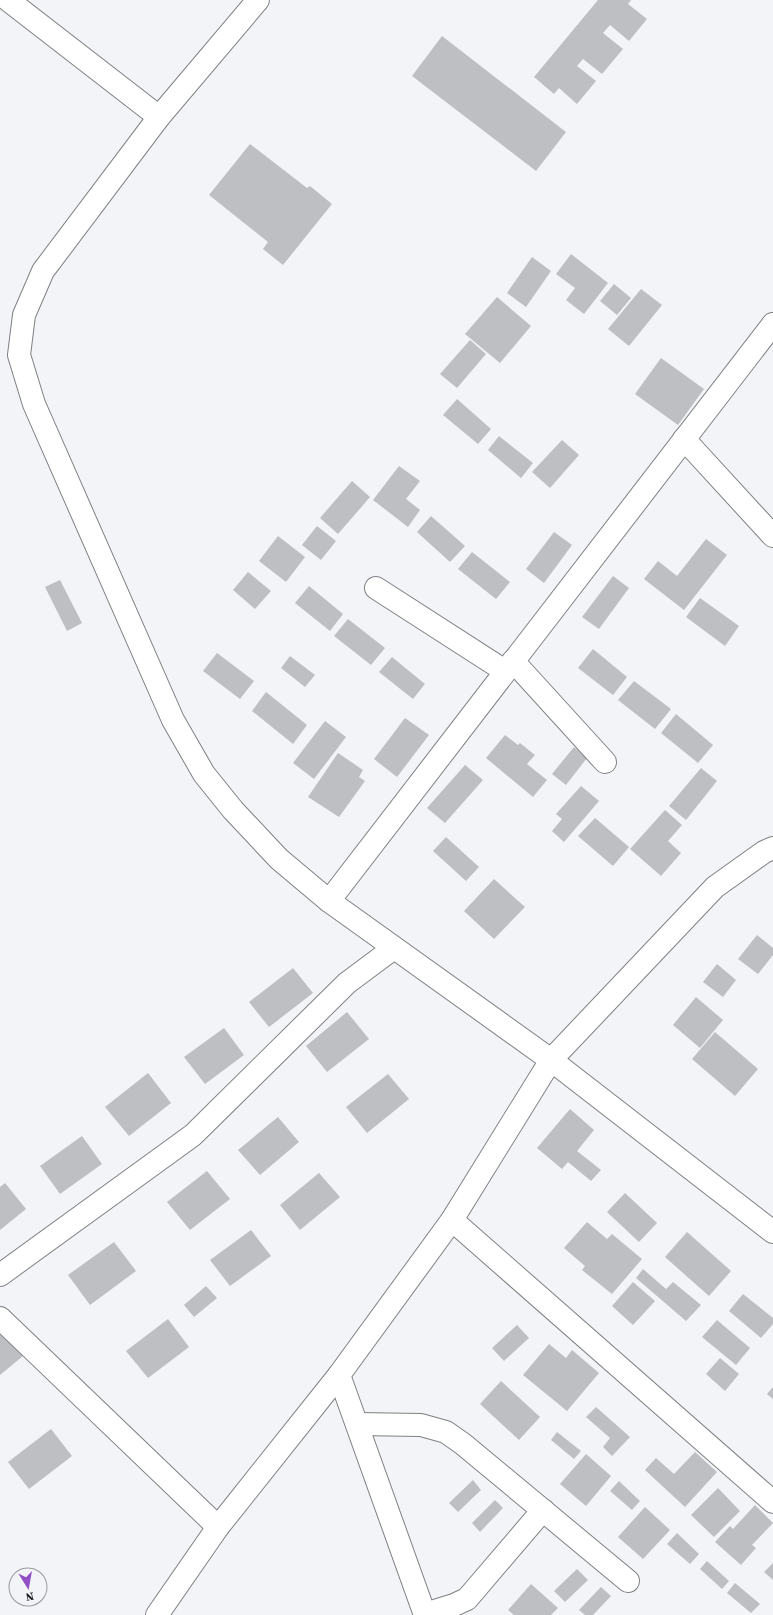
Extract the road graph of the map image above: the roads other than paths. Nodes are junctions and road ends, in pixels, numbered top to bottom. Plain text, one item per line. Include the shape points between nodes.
1 (8, 0) edge
2 (258, 0) edge
3 (159, 117) junction
4 (773, 324) edge
5 (684, 438) junction
6 (773, 536) edge
7 (376, 588) dead end
8 (509, 666) junction
9 (605, 762) dead end
10 (773, 848) edge
11 (328, 901) junction
12 (394, 948) junction
13 (551, 1060) junction
14 (452, 1220) junction
15 (773, 1232) edge
16 (0, 1274) edge
17 (0, 1318) edge
18 (339, 1375) junction
19 (357, 1424) junction
20 (773, 1502) edge
21 (543, 1510) junction
22 (218, 1527) junction
23 (628, 1581) dead end
24 (425, 1614) edge
25 (157, 1615) edge

1 - 3 street
2 - 3 street
3 - 11 street via 43,270 24,315 19,355 34,404 173,720 196,761 233,810 279,859
4 - 5 street
5 - 6 street
5 - 8 street
7 - 8 street
8 - 9 street
8 - 11 street
10 - 13 street via 715,886
11 - 12 street
12 - 13 street
12 - 16 street via 347,984 193,1135
13 - 14 street
13 - 15 street
14 - 18 street
14 - 20 street
17 - 22 street
18 - 19 street
18 - 22 street
19 - 21 street via 422,1425 446,1432
19 - 24 street
21 - 23 street
21 - 24 street via 467,1599
22 - 25 street

